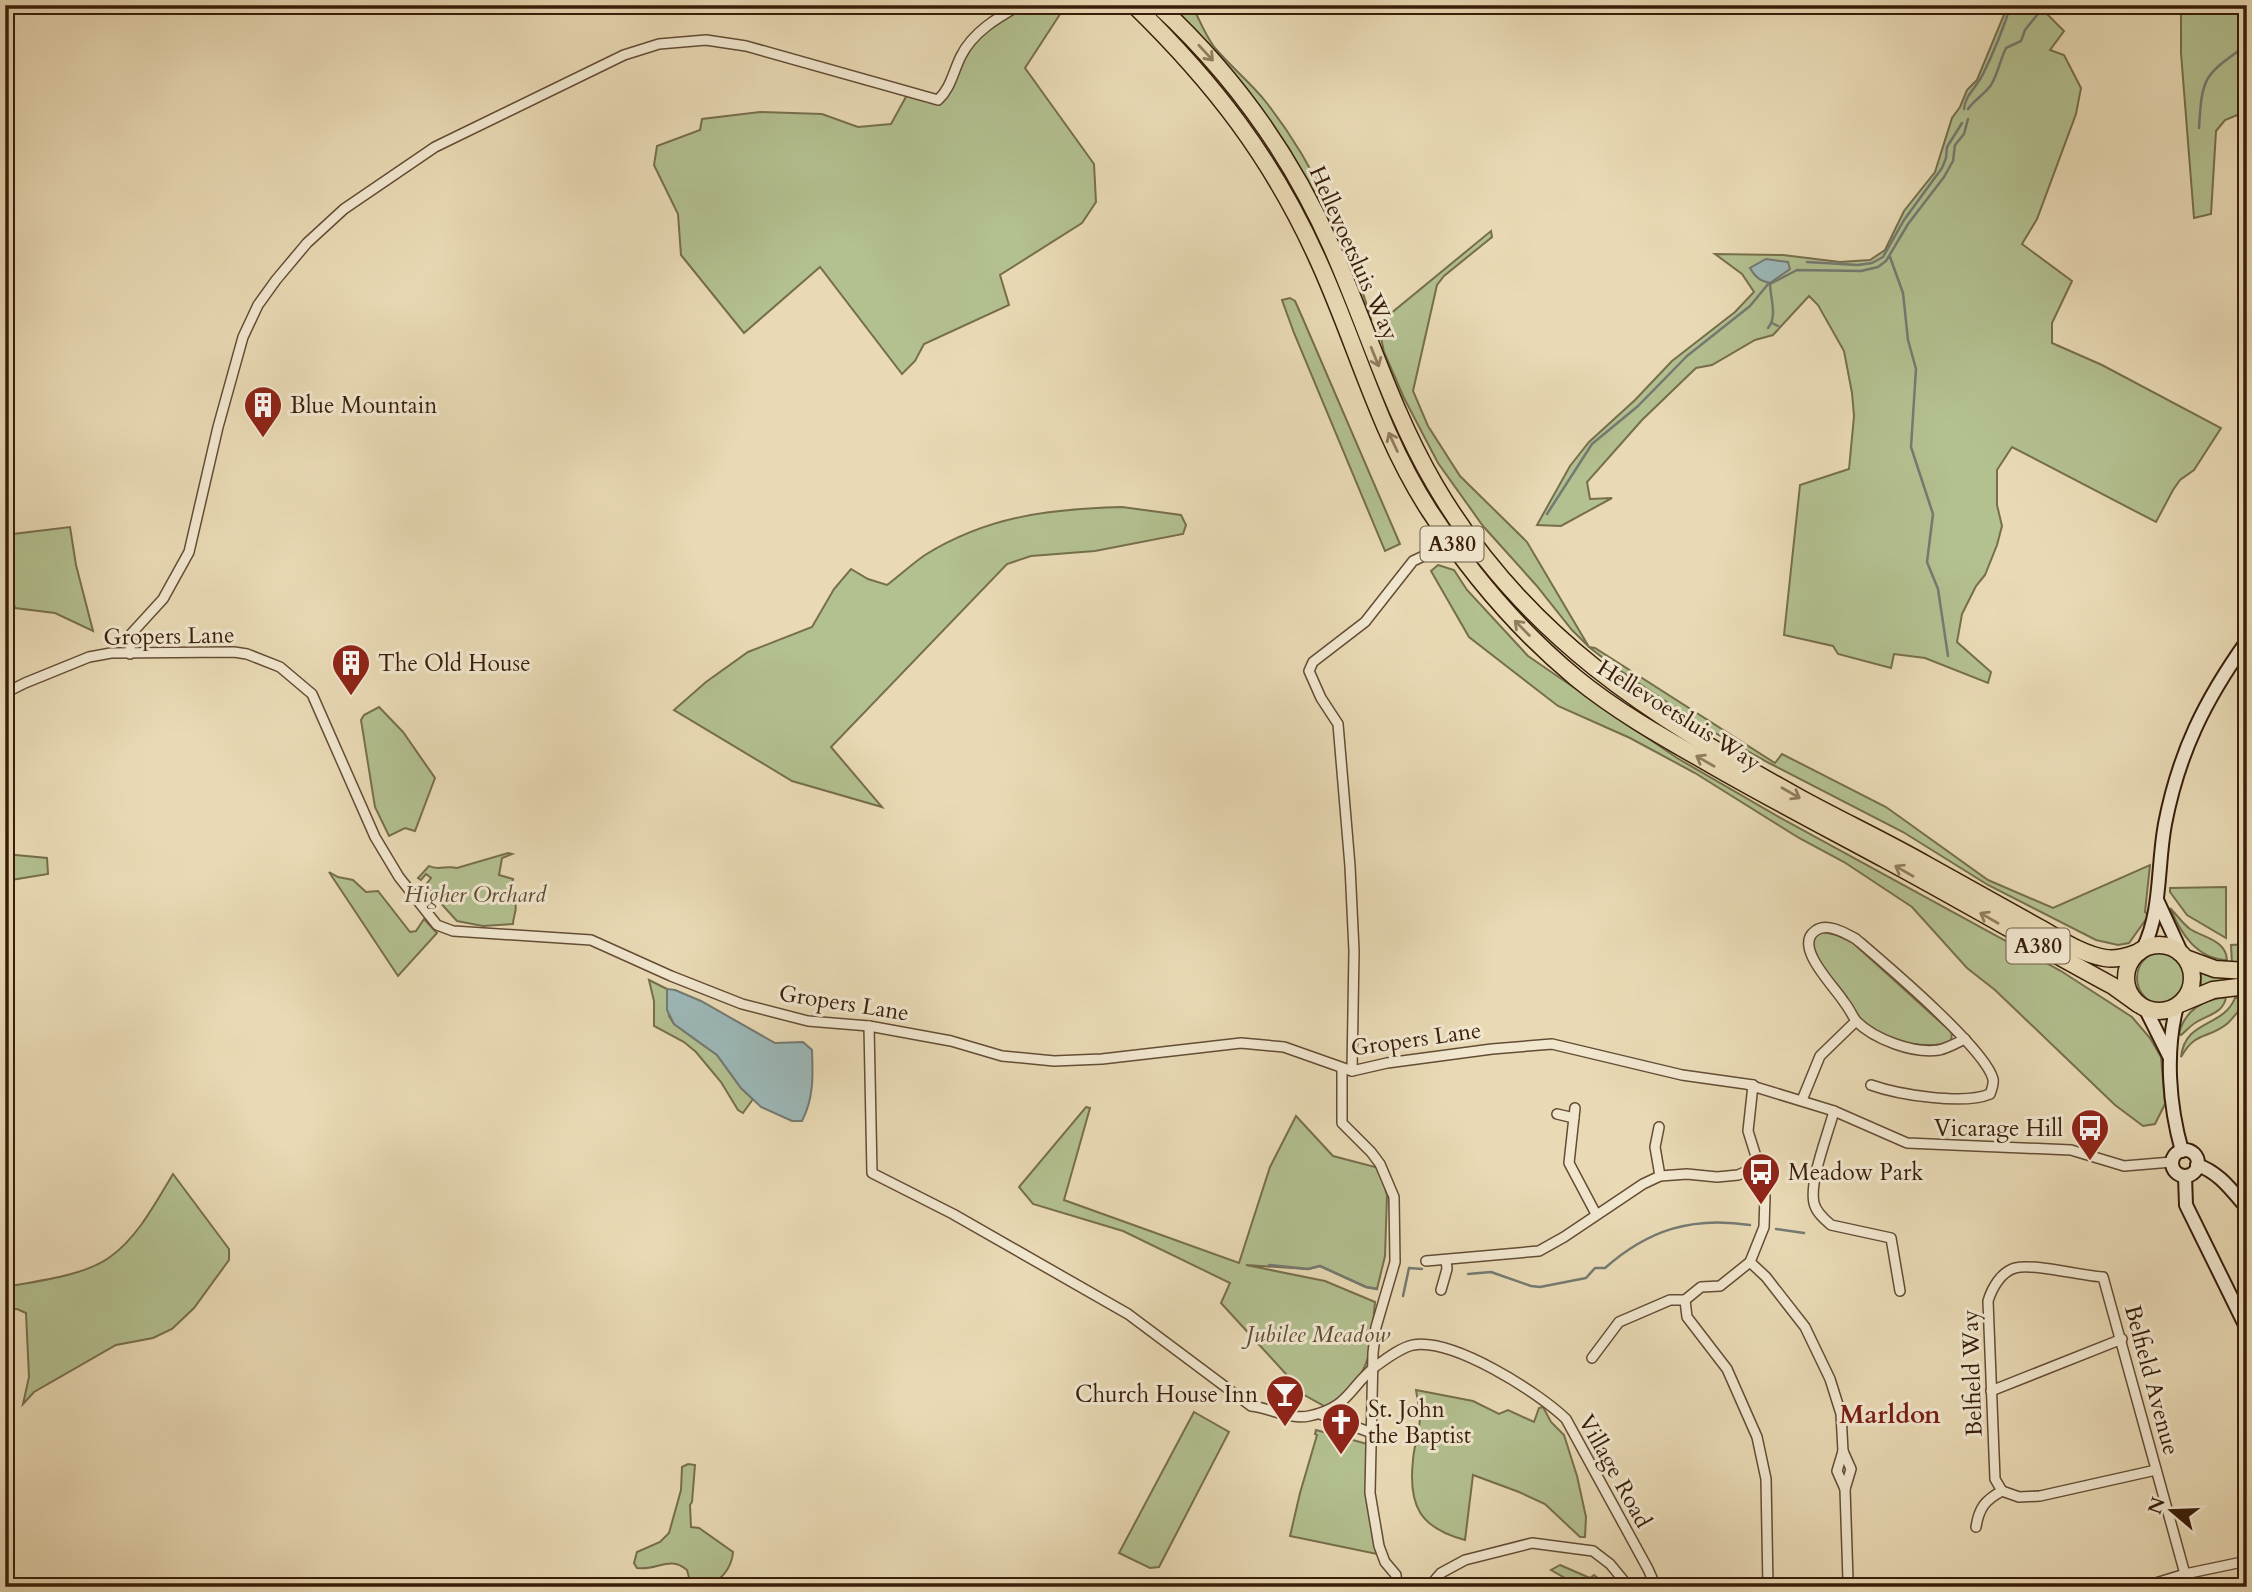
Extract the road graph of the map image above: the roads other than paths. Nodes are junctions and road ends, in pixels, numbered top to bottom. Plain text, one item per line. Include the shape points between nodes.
1 (1020, 5) edge
2 (1134, 5) edge
3 (1158, 5) edge
4 (1451, 543) junction
5 (2247, 641) edge
6 (130, 654) junction
7 (5, 693) edge
8 (2158, 902) junction
9 (2141, 950) junction
10 (2185, 956) junction
11 (2247, 971) edge
12 (2247, 986) edge
13 (2179, 1004) junction
14 (2142, 1006) junction
15 (1856, 1021) junction
16 (869, 1026) junction
17 (1965, 1039) junction
18 (2169, 1056) junction
19 (1347, 1070) junction
20 (1724, 1080) dead end
21 (1753, 1086) junction
22 (1871, 1086) dead end
23 (1807, 1102) junction
24 (1834, 1111) junction
25 (1557, 1114) dead end
26 (1670, 1139) dead end
27 (2182, 1151) junction
28 (2172, 1162) junction
29 (2197, 1165) junction
30 (1759, 1166) junction
31 (1660, 1176) junction
32 (2185, 1176) junction
33 (2247, 1208) edge
34 (1597, 1214) junction
35 (1446, 1260) junction
36 (1426, 1261) dead end
37 (1750, 1262) junction
38 (2103, 1278) joint
39 (1441, 1290) dead end
40 (1900, 1291) dead end
41 (1685, 1300) junction
42 (2247, 1329) edge
43 (2122, 1339) junction
44 (1592, 1358) dead end
45 (1373, 1368) junction
46 (1991, 1391) junction
47 (1320, 1414) junction
48 (1373, 1433) junction
49 (2156, 1470) junction
50 (2002, 1490) junction
51 (1976, 1527) dead end
52 (2247, 1561) edge
53 (2185, 1574) junction
54 (1397, 1587) edge
55 (1429, 1587) edge
56 (1629, 1587) edge
57 (1656, 1587) edge
58 (1768, 1587) edge
59 (1843, 1587) edge
60 (2143, 1587) edge

1 - 6 street via 976,35 938,100 746,46 706,40 659,44 624,55 435,147 344,209 307,243 253,316 221,415 189,552 163,599 131,634
4 -> 2 highway, Hellevoetsluis Way / A380 via 1395,446 1320,263 1268,165 1218,94
3 -> 9 highway, Hellevoetsluis Way / A380 via 1225,73 1286,158 1318,217 1422,463 1483,557 1548,629 1634,698 1800,798 2072,946 2119,959
14 -> 4 highway, Hellevoetsluis Way / A380 via 1638,722 1576,678 1518,624
4 - 19 street via 1413,561 1365,622 1313,662 1309,671 1338,724 1354,951
5 - 8 street via 2203,709 2187,746 2165,823
6 - 7 street, Gropers Lane via 89,657
6 - 16 street, Gropers Lane via 247,654 280,667 312,694 375,837 437,925 453,932 591,940 742,1004 808,1021
8 - 9 street via 2151,933
8 - 10 street
9 - 10 highway via 2164,946
9 - 14 highway via 2129,964 2126,981
10 - 11 highway via 2215,969
10 - 13 highway via 2192,984
12 - 13 highway via 2213,990
13 - 14 highway via 2163,1011
13 - 18 street
14 - 18 street
15 - 17 street via 1883,1040 1916,1048 1936,1051
15 - 17 street via 1808,947 1817,929 1840,931 1856,939
15 - 23 street via 1820,1056
16 - 19 street, Gropers Lane via 1002,1056 1054,1061 1241,1043 1284,1046
16 - 47 street via 872,1173 1128,1314 1251,1406 1295,1417
17 - 22 street via 1990,1073 1990,1094 1979,1099 1920,1096
18 - 27 street
19 - 21 street, Gropers Lane via 1492,1048 1552,1044 1682,1075
19 - 45 street via 1342,1123 1376,1158 1394,1197 1395,1262 1376,1327
20 - 21 street
21 - 23 street
21 - 30 street via 1748,1131
23 - 24 street
24 - 28 street via 1907,1143 2071,1150 2123,1166
24 - 40 street via 1818,1166 1814,1205 1831,1225 1891,1238
25 - 34 street via 1574,1113 1569,1163
26 - 31 street via 1658,1132 1655,1147
27 - 28 street
27 - 29 street via 2193,1154
28 - 32 street via 2177,1173
29 - 32 street
29 - 33 street via 2222,1179
30 - 31 street via 1738,1175
30 - 37 street via 1764,1227
31 - 34 street
32 - 42 street via 2186,1205
34 - 35 street via 1539,1251
35 - 36 street
35 - 39 street
37 - 41 street via 1720,1286 1701,1287
37 - 59 street via 1805,1328 1841,1414 1843,1451 1851,1469 1845,1489 1848,1580
38 - 43 street, Belfield Avenue
38 - 46 street, Belfield Way via 2026,1267 2002,1276 1988,1301
41 - 44 street via 1670,1300 1619,1322
41 - 58 street via 1687,1317 1727,1369 1757,1437 1766,1479
43 - 46 street
43 - 49 street, Belfield Avenue
45 - 47 street, Village Road via 1348,1398
45 - 48 street
45 - 57 street, Village Road via 1415,1345 1444,1349 1513,1380 1550,1404 1566,1419
46 - 50 street, Belfield Way via 1995,1479
47 - 48 street
48 - 54 street via 1370,1493 1376,1534
49 - 50 street via 2040,1496 2019,1497
49 - 53 street, Belfield Avenue
50 - 51 street via 1980,1509
52 - 53 street
53 - 60 street
55 - 56 street via 1441,1573 1465,1560 1532,1543 1593,1551

